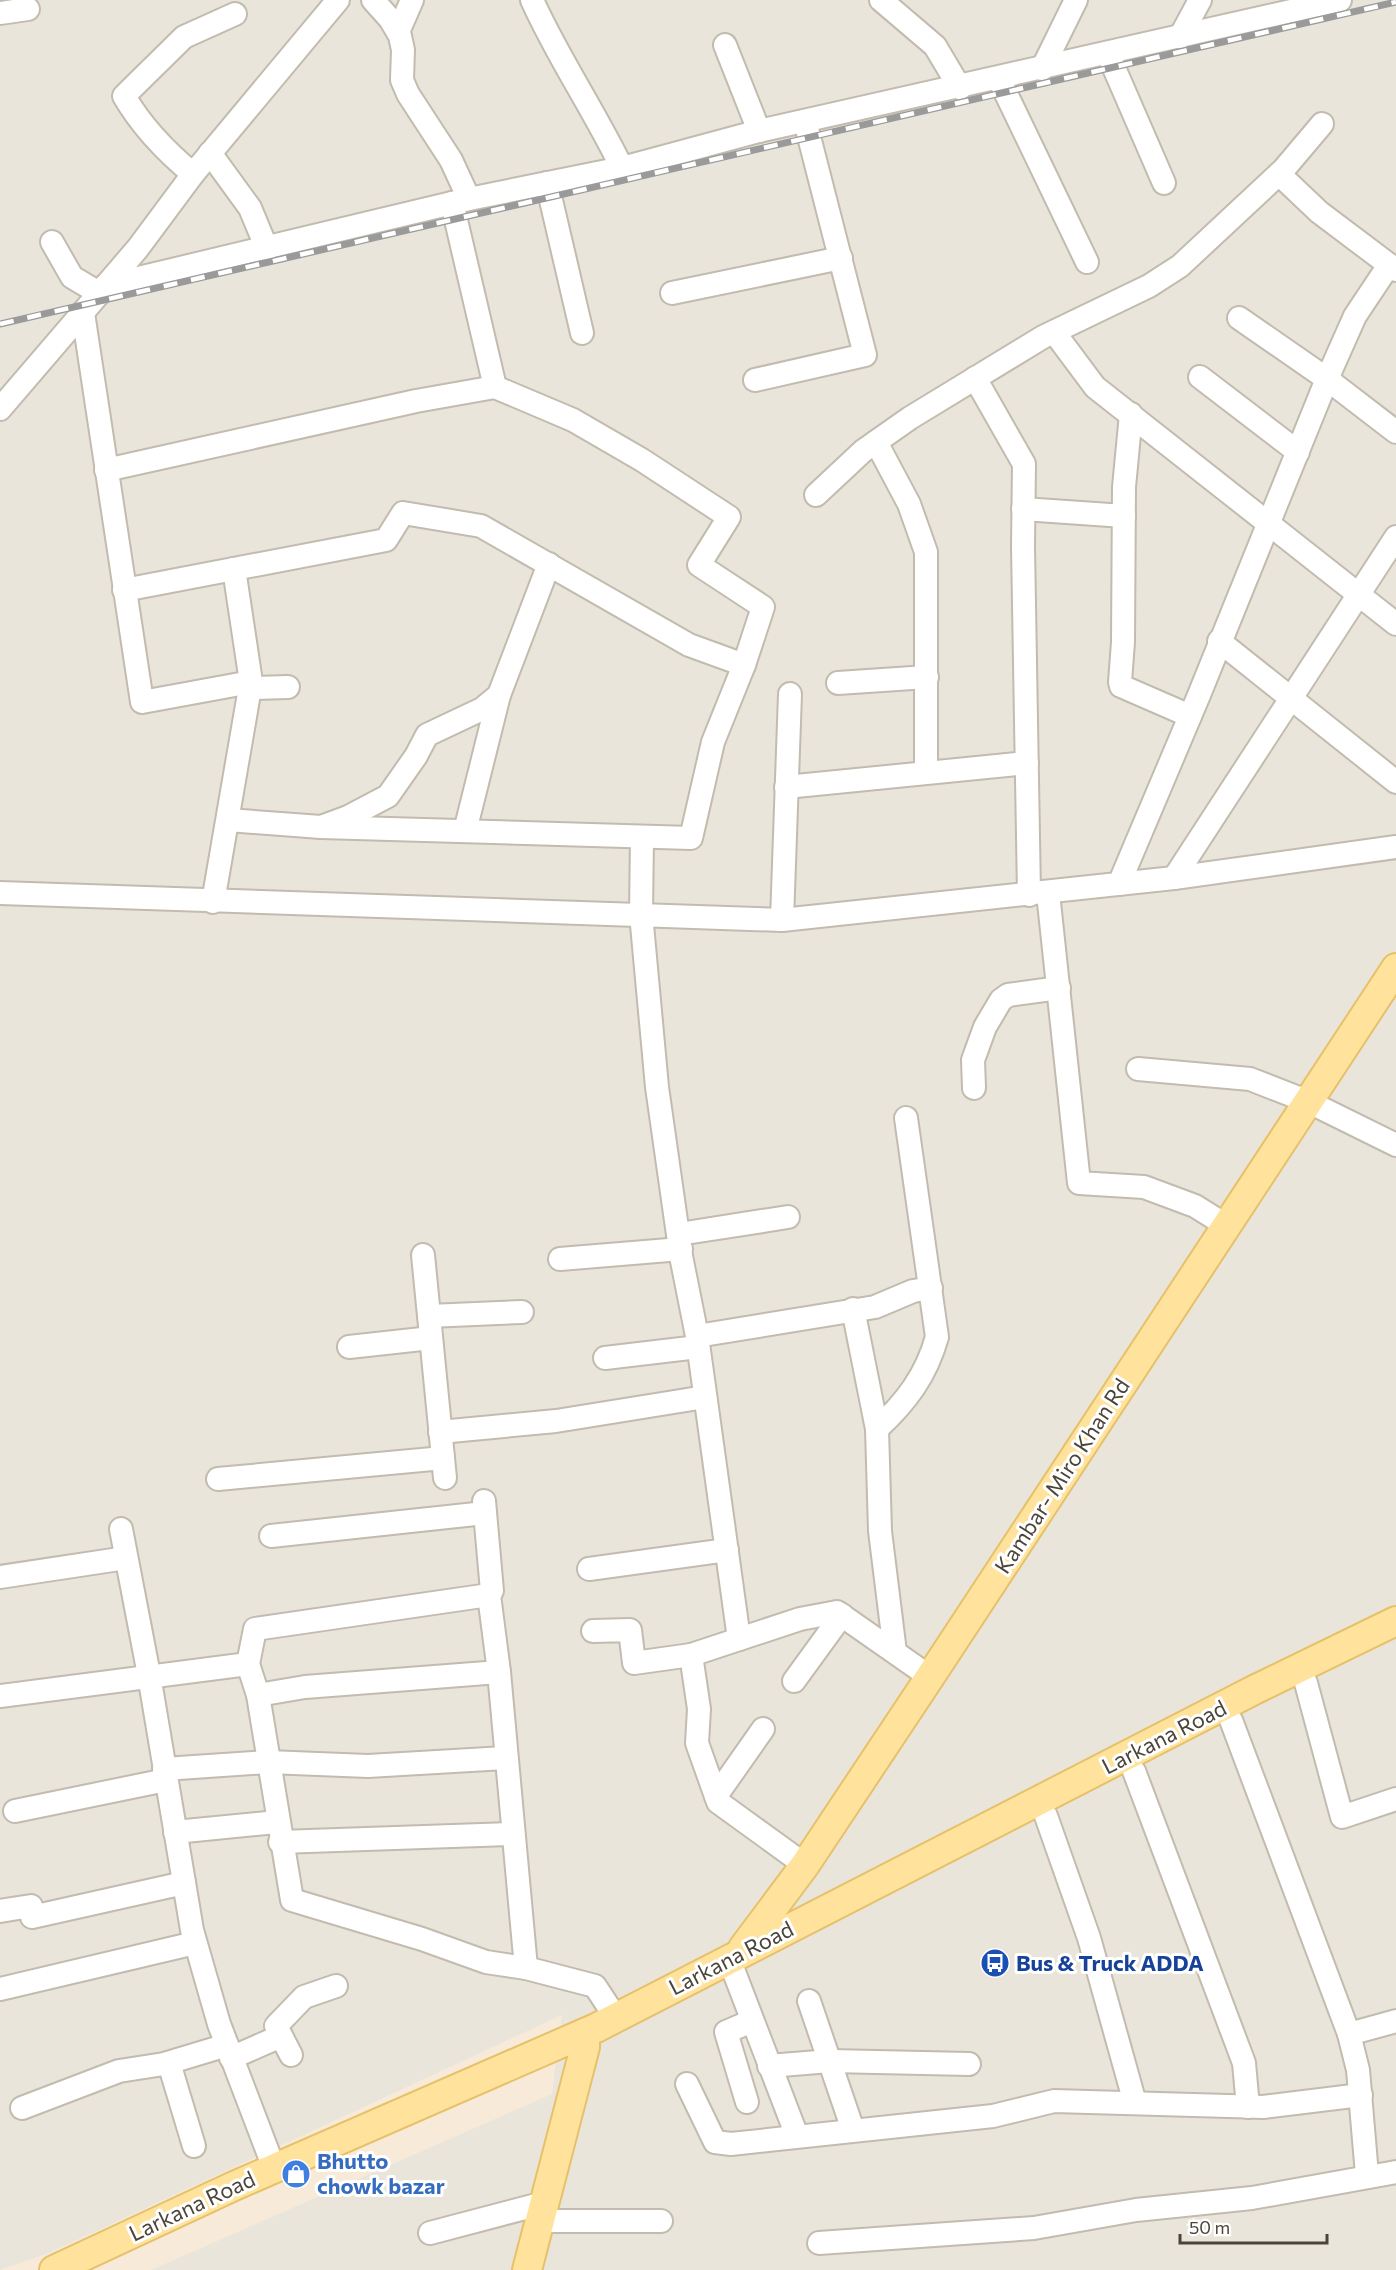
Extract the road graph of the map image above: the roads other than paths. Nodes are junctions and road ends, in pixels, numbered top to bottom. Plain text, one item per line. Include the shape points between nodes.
1 (338, 0) edge
2 (373, 0) edge
3 (412, 0) edge
4 (881, 0) edge
5 (1076, 0) edge
6 (1200, 0) edge
7 (1340, 0) edge
8 (541, 3) edge
9 (28, 9) dead end
10 (0, 13) edge
11 (235, 14) dead end
12 (398, 32) junction
13 (1180, 37) junction
14 (725, 45) dead end
15 (1108, 54) junction
16 (1042, 69) junction
17 (999, 79) junction
18 (960, 88) junction
19 (805, 121) junction
20 (1322, 124) dead end
21 (759, 131) junction
22 (210, 153) junction
23 (622, 168) junction
24 (193, 174) junction
25 (1279, 174) junction
26 (547, 183) junction
27 (1164, 183) dead end
28 (461, 201) junction
29 (52, 242) dead end
30 (267, 249) junction
31 (841, 258) junction
32 (1087, 262) dead end
33 (1393, 267) edge
34 (102, 290) junction
35 (672, 293) dead end
36 (83, 313) junction
37 (1239, 318) dead end
38 (1054, 332) junction
39 (582, 333) dead end
40 (1200, 377) dead end
41 (975, 378) junction
42 (1327, 379) junction
43 (755, 380) dead end
44 (495, 387) junction
45 (0, 409) edge
46 (1131, 414) junction
47 (1396, 432) edge
48 (876, 442) junction
49 (1298, 452) junction
50 (106, 470) junction
51 (816, 495) dead end
52 (1023, 509) junction
53 (1124, 516) junction
54 (1269, 525) junction
55 (1396, 537) edge
56 (549, 564) junction
57 (234, 569) junction
58 (123, 590) junction
59 (1359, 593) junction
60 (1396, 624) edge
61 (1219, 641) junction
62 (744, 665) junction
63 (927, 677) junction
64 (838, 683) dead end
65 (250, 685) junction
66 (288, 687) dead end
67 (789, 694) dead end
68 (499, 695) junction
69 (1290, 697) junction
70 (1190, 716) junction
71 (1027, 763) junction
72 (1392, 770) edge
73 (926, 772) junction
74 (786, 787) junction
75 (228, 820) junction
76 (321, 827) junction
77 (465, 831) junction
78 (642, 837) junction
79 (1396, 847) edge
80 (1174, 878) junction
81 (1119, 884) junction
82 (0, 893) edge
83 (1039, 894) junction
84 (213, 902) junction
85 (641, 914) junction
86 (782, 920) junction
87 (1396, 968) edge
88 (1059, 988) junction
89 (1138, 1069) dead end
90 (974, 1088) dead end
91 (1310, 1102) junction
92 (906, 1118) dead end
93 (1396, 1145) edge
94 (788, 1217) dead end
95 (1227, 1226) junction
96 (680, 1242) junction
97 (423, 1255) dead end
98 (560, 1259) dead end
99 (931, 1288) junction
100 (854, 1309) junction
101 (522, 1312) dead end
102 (430, 1327) junction
103 (698, 1342) junction
104 (349, 1347) dead end
105 (606, 1358) dead end
106 (705, 1397) junction
107 (877, 1429) junction
108 (440, 1432) junction
109 (218, 1479) dead end
110 (121, 1529) dead end
111 (272, 1536) dead end
112 (727, 1550) junction
113 (126, 1558) junction
114 (590, 1569) dead end
115 (0, 1577) edge
116 (489, 1595) junction
117 (842, 1616) junction
118 (1396, 1622) edge
119 (593, 1631) dead end
120 (739, 1639) junction
121 (1396, 1641) edge
122 (895, 1652) junction
123 (691, 1655) junction
124 (248, 1664) junction
125 (499, 1672) junction
126 (149, 1675) junction
127 (930, 1677) junction
128 (794, 1682) dead end
129 (1306, 1683) junction
130 (258, 1695) junction
131 (0, 1696) edge
132 (1231, 1720) junction
133 (763, 1729) dead end
134 (505, 1758) junction
135 (268, 1762) junction
136 (1134, 1771) junction
137 (165, 1774) junction
138 (716, 1796) junction
139 (1396, 1799) edge
140 (15, 1811) dead end
141 (1046, 1816) junction
142 (175, 1832) junction
143 (279, 1832) junction
144 (512, 1834) junction
145 (945, 1858) junction
146 (805, 1865) junction
147 (184, 1883) junction
148 (0, 1911) edge
149 (195, 1942) junction
150 (526, 1968) junction
151 (731, 1968) junction
152 (336, 1986) dead end
153 (0, 1989) edge
154 (809, 2001) dead end
155 (616, 2018) junction
156 (752, 2021) junction
157 (1396, 2021) edge
158 (1349, 2034) junction
159 (585, 2040) junction
160 (229, 2051) junction
161 (830, 2061) junction
162 (169, 2062) junction
163 (969, 2064) dead end
164 (769, 2066) junction
165 (687, 2084) dead end
166 (1361, 2095) junction
167 (747, 2102) dead end
168 (1135, 2103) junction
169 (1248, 2107) junction
170 (22, 2108) dead end
171 (853, 2130) junction
172 (797, 2136) junction
173 (194, 2146) dead end
174 (274, 2168) junction
175 (1396, 2172) edge
176 (1368, 2175) junction
177 (541, 2212) junction
178 (662, 2221) dead end
179 (430, 2233) dead end
180 (819, 2243) dead end
181 (54, 2270) edge
182 (91, 2270) edge
183 (527, 2270) edge

1 - 22 street
2 - 12 street
3 - 12 street
4 - 18 street via 935,46
5 - 16 street
6 - 13 street
7 - 13 street
8 - 23 street via 551,43 602,126
9 - 10 street
11 - 24 street via 184,37 124,96 140,123
12 - 28 street via 403,51 402,80 451,160
13 - 15 street
14 - 21 street
15 - 16 street
15 - 27 street
16 - 17 street
17 - 18 street
17 - 32 street
18 - 19 street
19 - 21 street
19 - 31 street
20 - 25 street
21 - 23 street
22 - 24 street
22 - 30 street via 250,208
23 - 26 street
24 - 34 street
25 - 33 street via 1319,212
25 - 38 street via 1180,266 1149,286
26 - 28 street
26 - 39 street
28 - 30 street
28 - 44 street
29 - 34 street via 72,278
30 - 34 street
31 - 35 street
31 - 43 street via 865,355
33 - 42 street via 1355,316
34 - 36 street
36 - 45 street
36 - 50 street
37 - 42 street
38 - 41 street
38 - 46 street via 1095,387
40 - 49 street
41 - 48 street
41 - 52 street via 1024,464
42 - 47 street
42 - 49 street
44 - 50 street
44 - 62 street via 573,420 729,517 699,565 763,607
46 - 53 street
46 - 54 street
48 - 51 street
48 - 63 street via 909,504 926,552
49 - 54 street
50 - 58 street
52 - 53 street
52 - 71 street
53 - 70 street via 1121,686
54 - 59 street
54 - 61 street
55 - 59 street
56 - 57 street via 481,526 403,513 386,540
56 - 62 street via 689,645
56 - 68 street
57 - 58 street
57 - 65 street
58 - 65 street via 142,702
59 - 60 street
59 - 69 street
61 - 69 street
61 - 70 street
62 - 78 street via 713,742 691,838
63 - 64 street
63 - 73 street
65 - 66 street
65 - 75 street
67 - 74 street
68 - 76 street via 482,709 427,735 388,796
68 - 77 street
69 - 72 street
69 - 80 street
70 - 81 street
71 - 73 street
71 - 83 street
73 - 74 street
74 - 86 street
75 - 76 street
75 - 84 street
76 - 77 street
77 - 78 street
78 - 85 street
79 - 80 street
80 - 81 street
81 - 83 street
82 - 84 street
83 - 86 street
83 - 88 street
84 - 85 street
85 - 86 street
85 - 96 street via 657,1087
87 - 91 main road, Kambar- Miro Khan Rd
88 - 90 street via 1008,994 1001,1000 985,1027 973,1060
88 - 95 street via 1079,1183 1144,1187 1195,1206
89 - 91 street via 1250,1079
91 - 93 street
91 - 95 main road, Kambar- Miro Khan Rd
92 - 99 street
94 - 96 street
95 - 127 main road, Kambar- Miro Khan Rd
96 - 98 street
96 - 103 street
97 - 102 street
99 - 100 street via 875,1307
99 - 107 street via 937,1337 931,1359 903,1405
100 - 103 street
100 - 107 street
101 - 102 street
102 - 104 street
102 - 108 street
103 - 105 street
103 - 106 street
106 - 108 street via 556,1421
106 - 112 street
107 - 122 street via 880,1530
108 - 109 street via 444,1468
110 - 113 street
111 - 116 street via 484,1507 492,1591
112 - 114 street
112 - 120 street
113 - 115 street
113 - 126 street
116 - 124 street via 255,1629
116 - 125 street
117 - 120 street via 837,1612 800,1619
117 - 122 street
117 - 128 street
118 - 145 main road, Larkana Road via 1254,1690
119 - 123 street via 630,1630 634,1663
120 - 123 street
121 - 129 main road, Larkana Road
122 - 127 street
123 - 138 street via 699,1709 697,1743
124 - 126 street
124 - 130 street
125 - 130 street via 305,1687
125 - 134 street
126 - 131 street
126 - 137 street
127 - 146 main road, Kambar- Miro Khan Rd
129 - 132 main road, Larkana Road
129 - 139 street via 1342,1817
130 - 135 street
132 - 136 main road, Larkana Road
132 - 158 street
133 - 138 street
134 - 135 street via 368,1766
134 - 144 street
135 - 137 street
135 - 143 street
136 - 141 main road, Larkana Road
136 - 169 street via 1245,2063
137 - 140 street
137 - 142 street
138 - 146 street via 718,1802
141 - 145 main road, Larkana Road
141 - 168 street via 1089,1938
142 - 143 street
142 - 147 street
143 - 144 street
143 - 150 street via 292,1900 486,1962
144 - 150 street
145 - 151 main road, Larkana Road
146 - 151 main road, Kambar- Miro Khan Rd
147 - 148 street via 32,1917 31,1906
147 - 149 street
149 - 153 street
149 - 160 street
150 - 155 street via 596,1986
151 - 155 main road, Larkana Road
151 - 156 street
151 - 159 main road, Larkana Road
152 - 160 street via 304,1997 276,2026 286,2045
154 - 161 street
155 - 159 main road, Larkana Road
156 - 164 street
156 - 167 street via 726,2032
157 - 158 street
158 - 166 street
159 - 174 main road, Larkana Road
159 - 177 main road
159 - 182 main road, Larkana Road
160 - 162 street
160 - 174 street
161 - 163 street
161 - 164 street
161 - 171 street
162 - 170 street via 119,2071
162 - 173 street
164 - 172 street
165 - 172 street via 715,2142 731,2144
166 - 169 street
166 - 176 street
168 - 169 street
168 - 171 street via 1054,2102 993,2116
171 - 172 street
174 - 181 main road, Larkana Road
175 - 176 street
176 - 180 street via 1252,2198 1136,2210 1034,2228
177 - 178 street
177 - 179 street
177 - 183 main road

